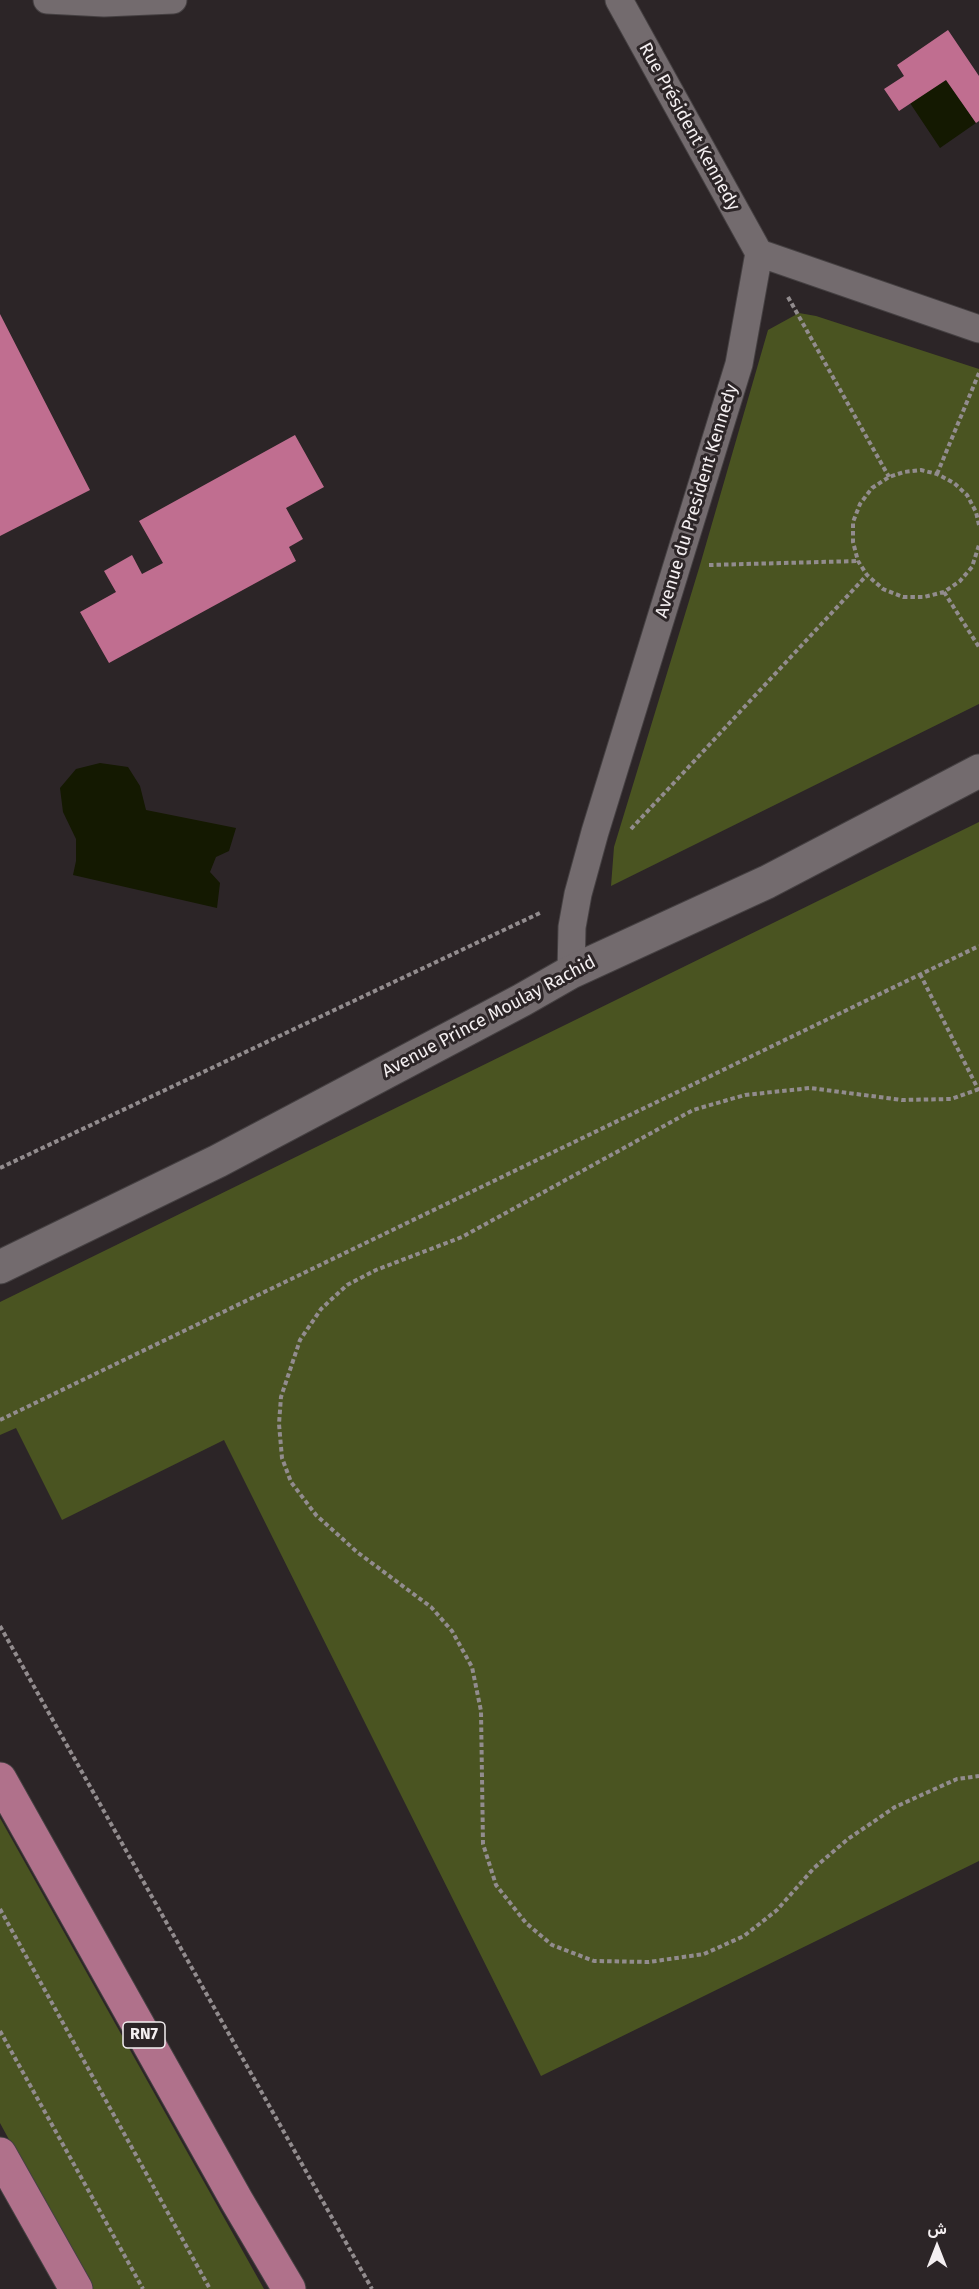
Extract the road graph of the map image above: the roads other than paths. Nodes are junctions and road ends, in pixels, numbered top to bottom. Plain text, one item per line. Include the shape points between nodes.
1 (47, 0) edge
2 (173, 0) edge
3 (619, 0) edge
4 (759, 253) junction
5 (979, 329) edge
6 (979, 771) edge
7 (571, 972) junction
8 (0, 1267) edge
9 (0, 1779) edge
10 (0, 2154) edge
11 (76, 2289) edge
12 (289, 2289) edge

1 - 2 street
3 - 4 street, Rue Président Kennedy
4 - 5 street
4 - 7 street, Avenue du President Kennedy via 739,364 578,894 572,927
6 - 7 street, Avenue Prince Moulay Rachid via 767,882
7 - 8 street, Avenue Prince Moulay Rachid via 218,1161
9 - 12 main road, RN7
10 - 11 main road

